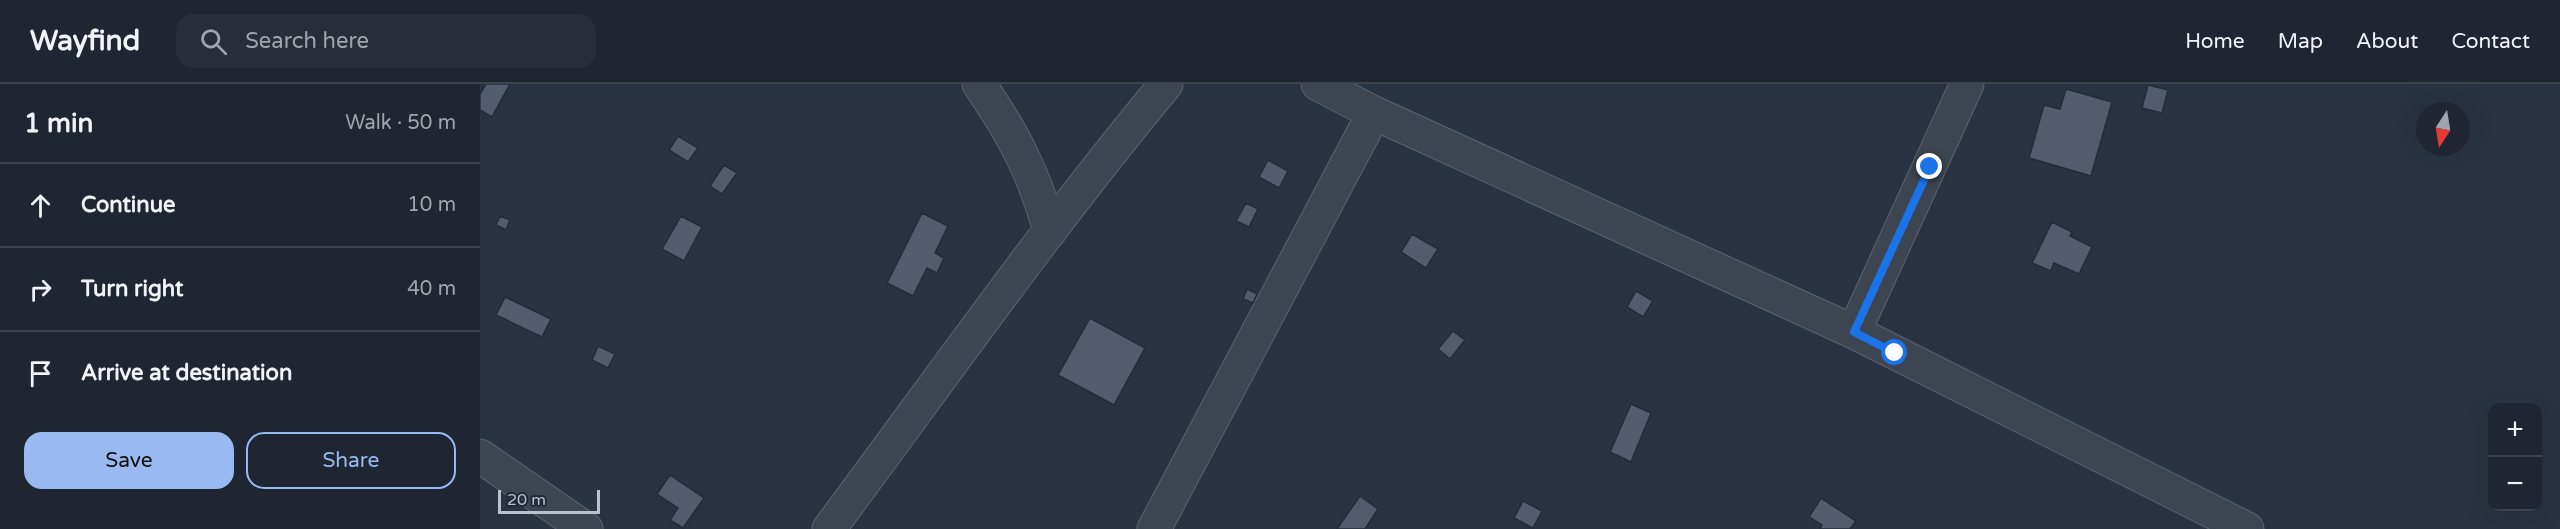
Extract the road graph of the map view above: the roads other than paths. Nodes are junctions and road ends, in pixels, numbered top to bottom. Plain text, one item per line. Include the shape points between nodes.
1 (979, 84) edge
2 (1166, 84) edge
3 (1318, 84) edge
4 (1967, 84) edge
5 (1374, 112) junction
6 (1050, 231) junction
7 (1854, 332) junction
8 (480, 456) edge
9 (586, 529) edge
10 (829, 529) edge
11 (1154, 529) edge
12 (2247, 529) edge

1 - 6 street via 1026,160
2 - 6 street
3 - 5 street
4 - 7 street
5 - 7 street
5 - 11 street
6 - 10 street
7 - 12 street
8 - 9 street

